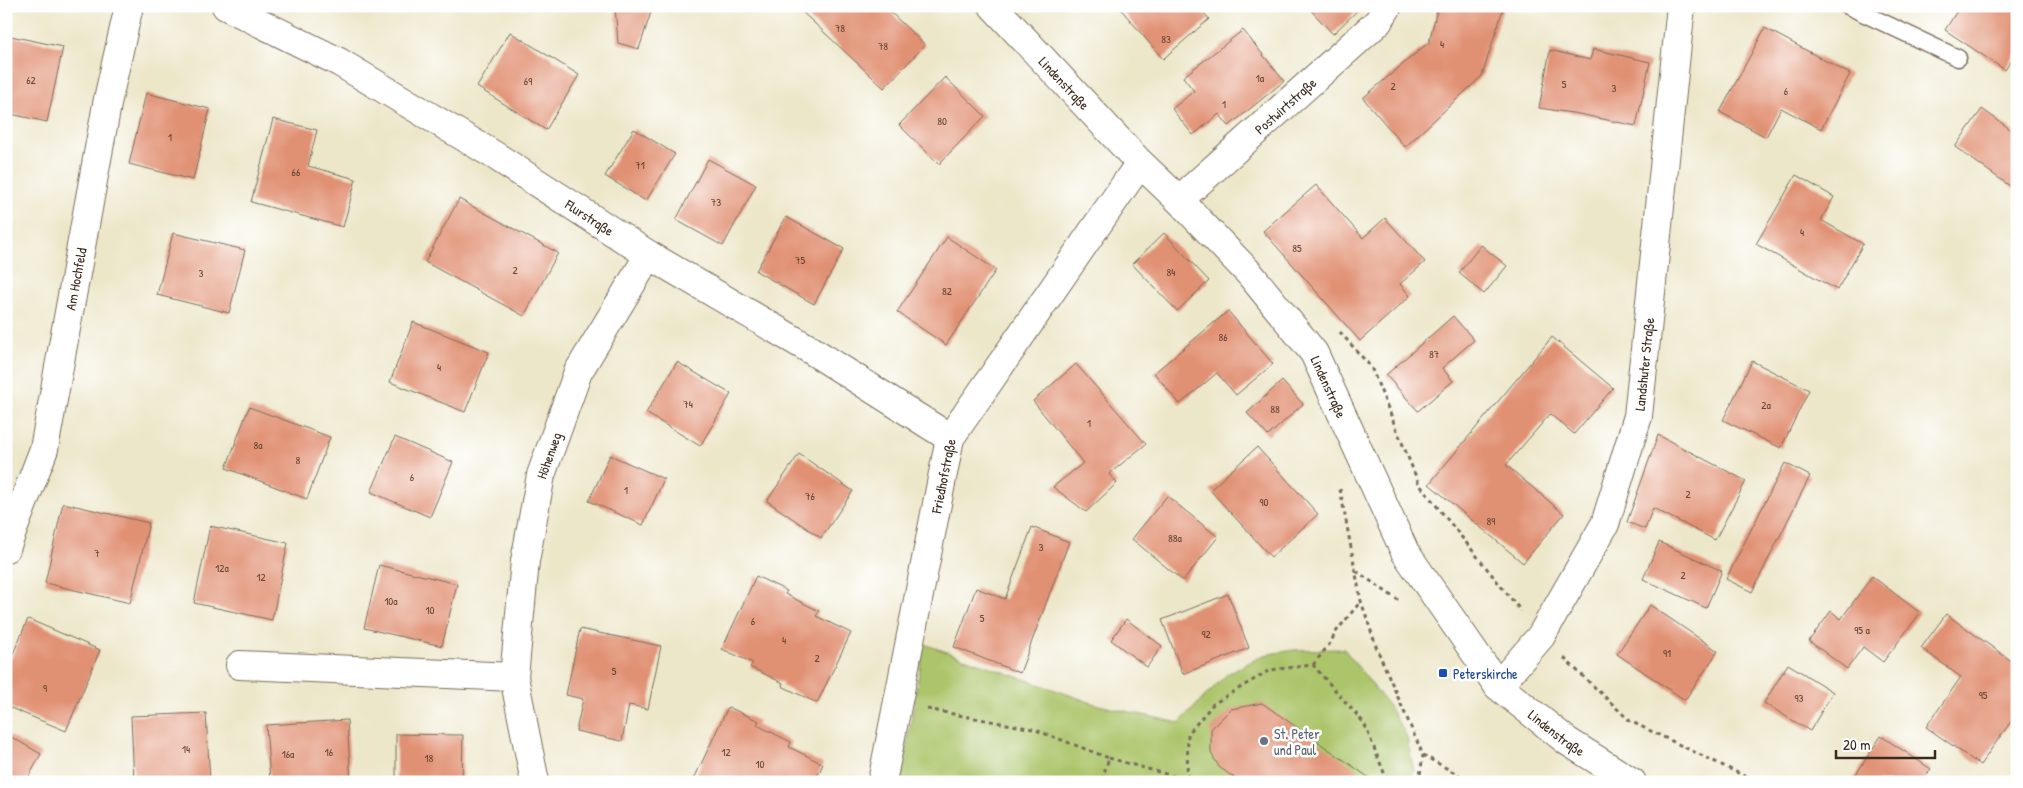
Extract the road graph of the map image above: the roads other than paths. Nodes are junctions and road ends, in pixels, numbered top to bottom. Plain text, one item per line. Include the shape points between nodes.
1 (129, 6) edge
2 (226, 6) edge
3 (993, 6) edge
4 (1388, 6) edge
5 (1681, 6) edge
6 (1848, 6) edge
7 (1958, 58) dead end
8 (1140, 163) junction
9 (1179, 200) junction
10 (649, 254) junction
11 (950, 438) junction
12 (6, 548) edge
13 (240, 666) dead end
14 (514, 677) junction
15 (1498, 686) junction
16 (535, 782) edge
17 (882, 782) edge
18 (1632, 782) edge

1 - 12 street, Am Hochfeld via 108,99 44,449
2 - 10 street, Flurstraße via 339,62
3 - 8 street, Lindenstraße
4 - 9 street, Postwirtstraße via 1378,22
5 - 15 street, Landshuter Straße via 1638,416 1605,524 1541,636
6 - 7 lane
8 - 9 street, Lindenstraße
8 - 11 street, Friedhofstraße
9 - 15 street, Lindenstraße via 1250,274 1314,353 1404,552
10 - 11 street, Flurstraße via 811,350
10 - 14 street, Höhenweg via 578,372 542,476 525,561
11 - 17 street, Friedhofstraße
13 - 14 street
14 - 16 street, Höhenweg
15 - 18 street, Lindenstraße via 1567,741

